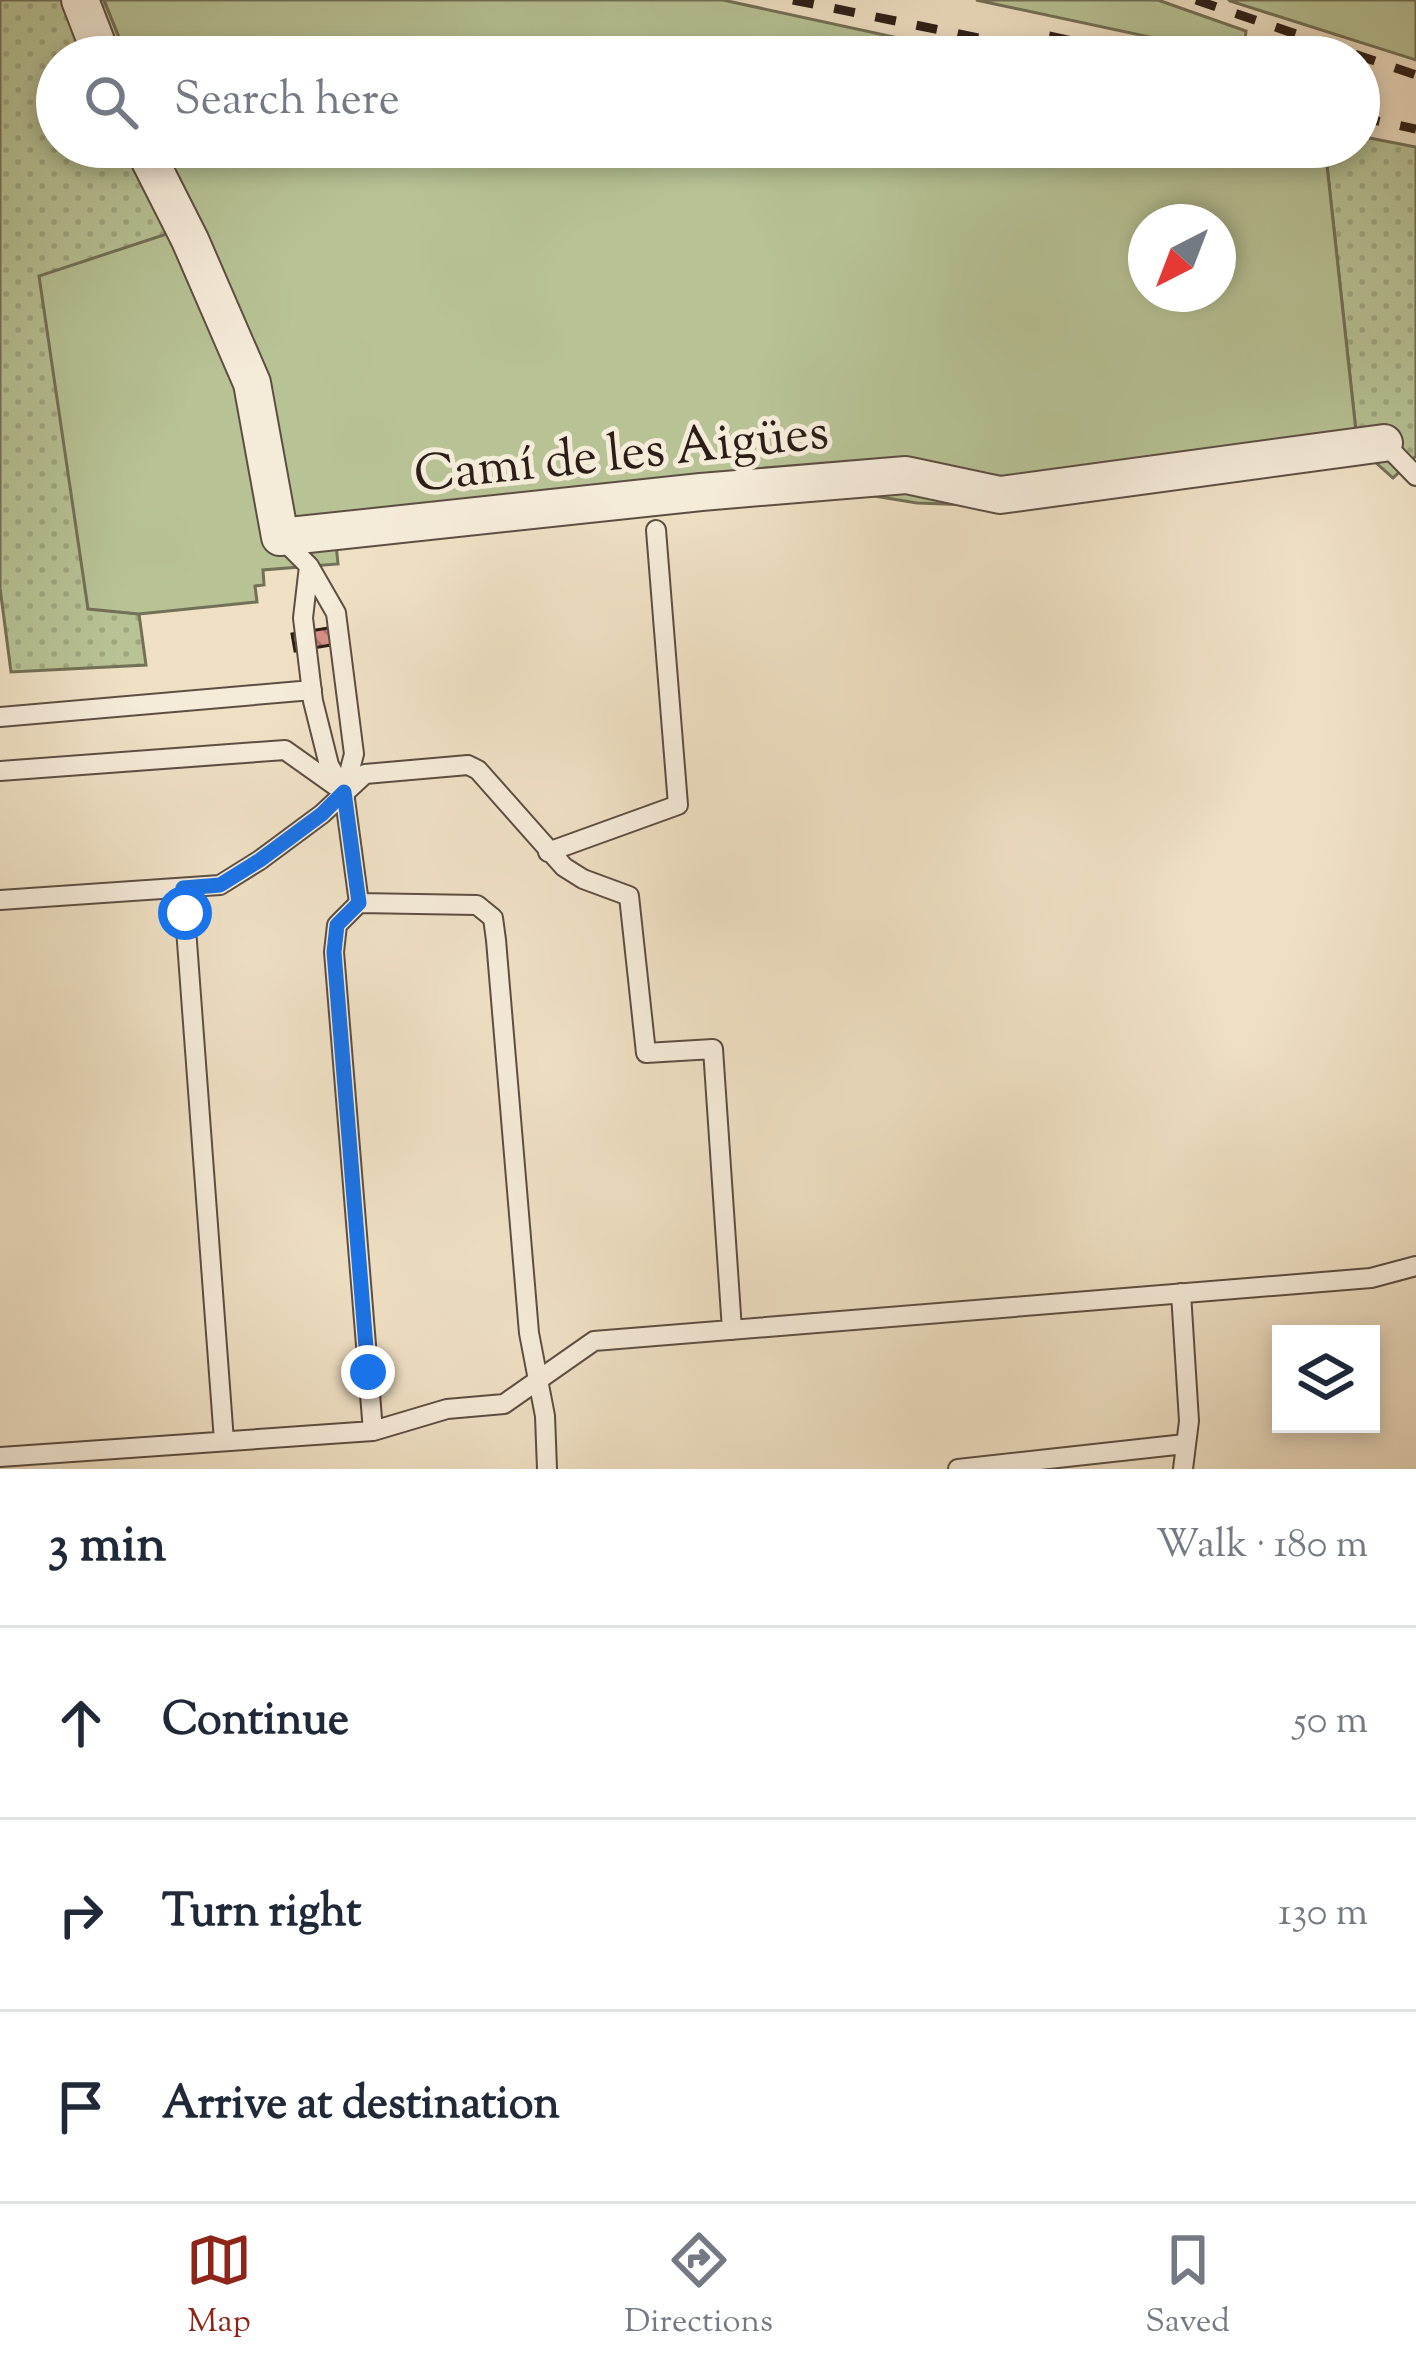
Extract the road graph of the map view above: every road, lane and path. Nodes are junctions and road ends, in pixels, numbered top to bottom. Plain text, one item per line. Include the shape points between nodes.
1 (80, 0) edge
2 (94, 36) edge
3 (154, 168) edge
4 (1384, 443) joint
5 (1416, 476) edge
6 (656, 530) dead end
7 (280, 537) junction
8 (309, 566) junction
9 (312, 690) junction
10 (0, 716) edge
11 (0, 770) edge
12 (344, 792) junction
13 (548, 852) junction
14 (183, 888) junction
15 (0, 900) edge
16 (359, 903) junction
17 (1416, 1266) edge
18 (1181, 1293) junction
19 (732, 1330) junction
20 (538, 1380) junction
21 (373, 1431) junction
22 (224, 1441) junction
23 (1185, 1444) junction
24 (0, 1457) edge
25 (547, 1469) edge
26 (958, 1469) edge
27 (1183, 1469) edge

1 - 2 street
3 - 7 street via 252,383
4 - 5 lane
4 - 7 street, Camí de les Aigües via 1000,495 906,475
6 - 13 lane via 678,805
7 - 8 lane
8 - 9 lane via 303,618
8 - 12 lane via 337,613 354,754
9 - 10 lane
9 - 12 lane via 329,765
11 - 12 lane via 285,750
12 - 13 lane via 364,774 468,765
12 - 14 lane via 220,885
12 - 16 lane
13 - 19 lane via 583,879 629,896 646,1053 713,1049
14 - 15 lane
14 - 22 lane
16 - 20 lane via 477,905 493,918
16 - 21 lane via 337,925 334,952
17 - 18 lane via 1371,1278
18 - 19 lane
18 - 23 lane
19 - 20 lane via 594,1341
20 - 21 lane via 504,1404 447,1409
20 - 25 lane
21 - 22 lane
22 - 24 lane
23 - 26 lane
23 - 27 lane

